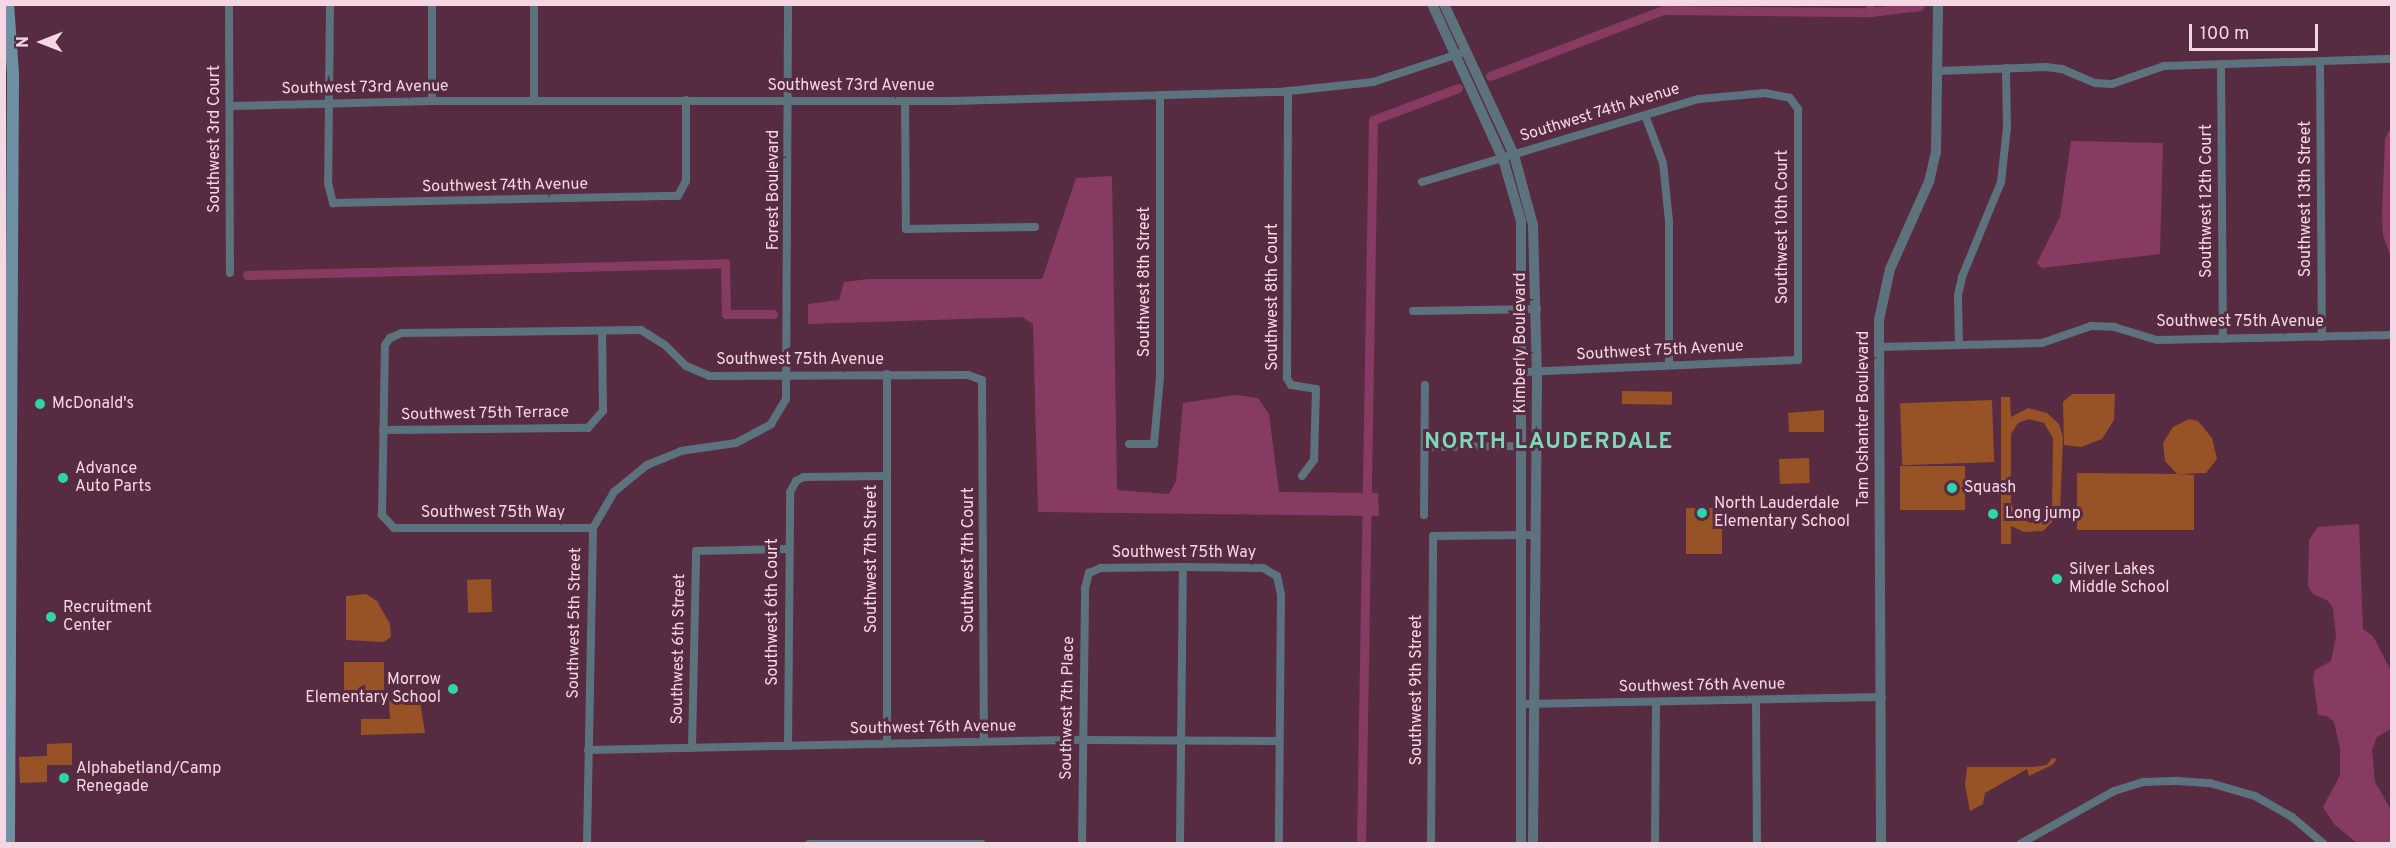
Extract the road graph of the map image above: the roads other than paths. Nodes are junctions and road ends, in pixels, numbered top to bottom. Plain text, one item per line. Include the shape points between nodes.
1 (8, 4) edge
2 (229, 4) edge
3 (330, 4) edge
4 (432, 4) edge
5 (534, 4) edge
6 (788, 4) edge
7 (1432, 4) edge
8 (1444, 4) edge
9 (1938, 4) edge
10 (1466, 51) junction
11 (1455, 56) junction
12 (2391, 59) edge
13 (2320, 62) junction
14 (2222, 64) junction
15 (2006, 68) junction
16 (1938, 71) junction
17 (1288, 91) junction
18 (1160, 95) junction
19 (1791, 98) joint
20 (687, 100) junction
21 (432, 101) junction
22 (534, 101) junction
23 (905, 101) junction
24 (789, 102) junction
25 (330, 103) junction
26 (231, 106) junction
27 (1645, 115) junction
28 (1515, 155) junction
29 (1503, 159) junction
30 (1422, 182) dead end
31 (8, 223) edge
32 (1035, 227) dead end
33 (230, 273) dead end
34 (1536, 309) junction
35 (1413, 310) dead end
36 (1523, 310) junction
37 (602, 330) junction
38 (2391, 335) edge
39 (2322, 337) junction
40 (2223, 339) junction
41 (1959, 344) junction
42 (1878, 347) junction
43 (1798, 360) joint
44 (1669, 364) junction
45 (1523, 372) junction
46 (1537, 372) junction
47 (887, 374) junction
48 (789, 376) junction
49 (981, 380) joint
50 (1425, 385) dead end
51 (383, 430) junction
52 (1130, 444) dead end
53 (1523, 446) junction
54 (1425, 447) junction
55 (887, 476) junction
56 (1302, 476) dead end
57 (1424, 515) dead end
58 (593, 528) junction
59 (1522, 535) junction
60 (1536, 535) junction
61 (788, 549) junction
62 (1183, 567) junction
63 (1089, 573) joint
64 (1522, 576) junction
65 (1535, 640) junction
66 (7, 643) edge
67 (1882, 697) junction
68 (1756, 701) junction
69 (1656, 702) junction
70 (1522, 704) junction
71 (1534, 704) junction
72 (1083, 740) junction
73 (1181, 740) junction
74 (984, 741) junction
75 (1279, 741) junction
76 (887, 743) junction
77 (788, 746) junction
78 (692, 748) junction
79 (588, 750) junction
80 (9, 843) edge
81 (587, 843) edge
82 (809, 843) edge
83 (885, 843) edge
84 (982, 843) edge
85 (1082, 843) edge
86 (1180, 843) edge
87 (1279, 843) edge
88 (1431, 843) edge
89 (1521, 843) edge
90 (1533, 843) edge
91 (1655, 843) edge
92 (1757, 843) edge
93 (1881, 843) edge
94 (2019, 843) edge
95 (2324, 843) edge

1 - 31 main road via 13,74
2 - 26 street, Southwest 3rd Court
3 - 25 street
4 - 21 street
5 - 22 street
6 - 24 street, Forest Boulevard
7 - 11 street, Kimberly Boulevard
8 - 10 street, Kimberly Boulevard
9 - 16 street, Tam Oshanter Boulevard
10 - 11 street, Southwest 73rd Avenue
10 - 28 street, Kimberly Boulevard
11 - 17 street, Southwest 73rd Avenue via 1373,82
11 - 29 street, Kimberly Boulevard
12 - 13 street
13 - 14 street
13 - 39 street, Southwest 13th Street
14 - 15 street via 2150,68 2112,84 2095,83 2062,69
14 - 40 street, Southwest 12th Court
15 - 16 street
15 - 41 street via 2007,128 2001,182 1962,277 1958,295
16 - 42 street, Tam Oshanter Boulevard via 1936,152 1929,182 1890,269
17 - 18 street, Southwest 73rd Avenue
17 - 56 street, Southwest 8th Court via 1287,378 1291,385 1316,389 1314,460
18 - 23 street, Southwest 73rd Avenue
18 - 52 street, Southwest 8th Street via 1160,377 1154,444
19 - 27 street, Southwest 74th Avenue via 1766,93 1699,99
19 - 43 street, Southwest 10th Court via 1798,118
20 - 22 street, Southwest 73rd Avenue
20 - 24 street, Southwest 73rd Avenue
20 - 25 street, Southwest 74th Avenue via 686,181 678,196 333,203 328,183
21 - 22 street, Southwest 73rd Avenue
21 - 25 street, Southwest 73rd Avenue
23 - 24 street, Southwest 73rd Avenue
23 - 32 street via 906,230
24 - 48 street, Forest Boulevard
25 - 26 street, Southwest 73rd Avenue
26 - 33 street, Southwest 3rd Court
27 - 28 street, Southwest 74th Avenue
27 - 44 street via 1663,163 1669,220
28 - 29 street, Southwest 74th Avenue
28 - 34 street, Kimberly Boulevard via 1533,225
29 - 30 street, Southwest 74th Avenue
29 - 36 street, Kimberly Boulevard via 1521,221
31 - 66 main road
34 - 36 street
34 - 46 street, Kimberly Boulevard
35 - 36 street
36 - 45 street, Kimberly Boulevard
37 - 48 street, Southwest 75th Avenue via 641,330 665,345 686,366 709,376
37 - 51 street, Southwest 75th Avenue via 402,333 385,345
37 - 51 street, Southwest 75th Terrace via 603,411 588,429
38 - 39 street, Southwest 75th Avenue
39 - 40 street, Southwest 75th Avenue
40 - 41 street, Southwest 75th Avenue via 2157,340 2114,327 2091,326 2042,343
41 - 42 street, Southwest 75th Avenue
42 - 67 street, Tam Oshanter Boulevard
43 - 44 street, Southwest 75th Avenue
44 - 46 street, Southwest 75th Avenue
45 - 46 street, Southwest 75th Avenue
45 - 53 street, Kimberly Boulevard
46 - 60 street, Kimberly Boulevard
47 - 48 street, Southwest 75th Avenue
47 - 49 street, Southwest 75th Avenue via 968,375
47 - 55 street, Southwest 7th Street
48 - 58 street, Southwest 5th Street via 786,399 771,424 736,442 681,451 647,465 614,492
49 - 74 street, Southwest 7th Court
50 - 54 street
51 - 58 street, Southwest 75th Way via 382,515 394,528
53 - 54 street
53 - 59 street, Kimberly Boulevard
54 - 57 street
55 - 61 street, Southwest 6th Court via 804,477 796,481 790,492
55 - 76 street, Southwest 7th Street
58 - 79 street, Southwest 5th Street
59 - 60 street
59 - 64 street, Kimberly Boulevard
59 - 88 street, Southwest 9th Street via 1433,536
60 - 65 street, Kimberly Boulevard
61 - 77 street, Southwest 6th Court
61 - 78 street, Southwest 6th Street via 696,552
62 - 63 street, Southwest 75th Way via 1101,568
62 - 73 street
62 - 75 street, Southwest 75th Way via 1263,568 1277,576 1281,595
63 - 72 street, Southwest 7th Place via 1085,588
64 - 65 street via 1527,628
64 - 70 street, Kimberly Boulevard
65 - 71 street, Kimberly Boulevard
66 - 80 main road
67 - 68 street, Southwest 76th Avenue
67 - 93 street, Tam Oshanter Boulevard
68 - 69 street, Southwest 76th Avenue
68 - 92 street
69 - 71 street, Southwest 76th Avenue
69 - 91 street
70 - 71 street, Southwest 76th Avenue
70 - 89 street, Kimberly Boulevard
71 - 90 street, Kimberly Boulevard
72 - 73 street, Southwest 76th Avenue
72 - 74 street, Southwest 76th Avenue
72 - 85 street, Southwest 7th Place
73 - 75 street, Southwest 76th Avenue
73 - 86 street
74 - 76 street, Southwest 76th Avenue
75 - 87 street
76 - 77 street, Southwest 76th Avenue
77 - 78 street, Southwest 76th Avenue
78 - 79 street, Southwest 76th Avenue
79 - 81 street, Southwest 5th Street
82 - 83 street
83 - 84 street
94 - 95 street via 2114,790 2144,782 2178,781 2210,783 2255,796

